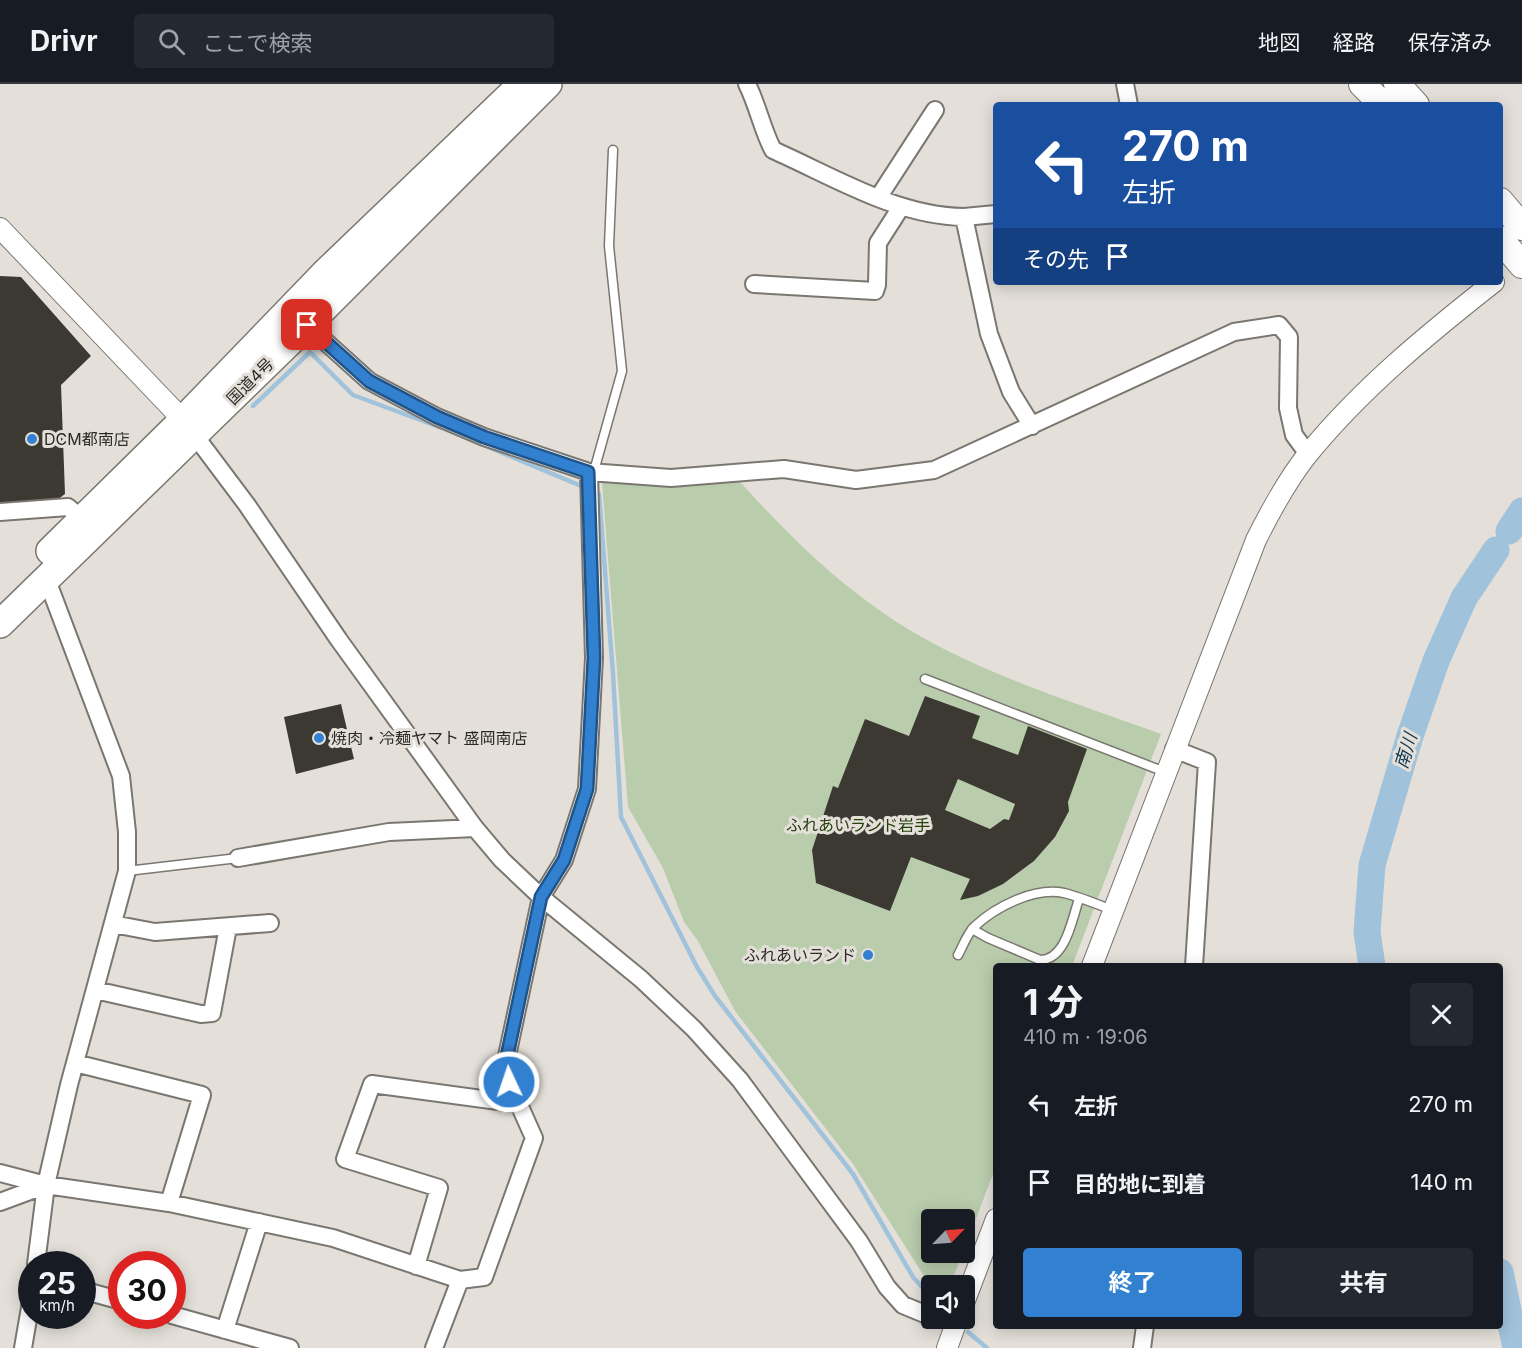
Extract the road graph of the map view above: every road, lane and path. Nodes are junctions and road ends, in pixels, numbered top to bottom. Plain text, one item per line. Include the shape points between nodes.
1 (522, 84) edge
2 (548, 84) edge
3 (747, 84) edge
4 (1125, 84) edge
5 (1362, 84) edge
6 (1397, 84) edge
7 (1128, 102) edge
8 (1380, 102) edge
9 (1413, 102) edge
10 (935, 110) dead end
11 (613, 150) dead end
12 (878, 198) junction
13 (1503, 205) edge
14 (901, 207) junction
15 (993, 214) edge
16 (964, 217) junction
17 (1522, 227) edge
18 (0, 228) edge
19 (1503, 244) edge
20 (1516, 266) edge
21 (754, 284) dead end
22 (1490, 285) edge
23 (307, 325) junction
24 (1032, 426) junction
25 (189, 428) junction
26 (1308, 454) junction
27 (590, 474) junction
28 (0, 512) edge
29 (82, 519) junction
30 (46, 580) junction
31 (0, 600) edge
32 (0, 624) edge
33 (925, 679) dead end
34 (1174, 749) junction
35 (1165, 772) junction
36 (475, 828) junction
37 (238, 858) joint
38 (127, 871) junction
39 (541, 897) junction
40 (1079, 898) junction
41 (1113, 910) junction
42 (270, 923) dead end
43 (113, 924) junction
44 (228, 927) junction
45 (972, 929) junction
46 (957, 955) dead end
47 (1093, 963) edge
48 (1194, 963) edge
49 (95, 990) junction
50 (75, 1063) junction
51 (519, 1104) junction
52 (0, 1173) edge
53 (46, 1185) junction
54 (0, 1202) edge
55 (169, 1203) junction
56 (260, 1222) junction
57 (993, 1227) edge
58 (38, 1251) edge
59 (416, 1266) junction
60 (975, 1275) edge
61 (460, 1280) junction
62 (921, 1312) edge
63 (186, 1319) edge
64 (26, 1329) edge
65 (954, 1329) edge
66 (1145, 1329) edge
67 (225, 1330) junction
68 (22, 1348) edge
69 (290, 1348) edge
70 (434, 1348) edge
71 (947, 1348) edge
72 (1142, 1348) edge

1 - 25 highway, 国道4号 via 327,271
2 - 23 highway, 国道4号
3 - 12 street via 773,150
4 - 7 street
5 - 8 main road
6 - 9 main road
10 - 12 street
11 - 27 lane via 609,246 622,371
12 - 14 street
13 - 17 main road
14 - 16 street
14 - 21 street via 878,243 875,291
15 - 16 street
16 - 24 street via 989,334 1011,392
18 - 25 street
19 - 20 main road
22 - 26 street via 1417,343
23 - 25 highway, 国道4号
23 - 27 street via 369,381 484,437
24 - 26 street via 1234,332 1279,325 1289,337 1288,408 1294,435
24 - 27 street via 933,470 856,480 784,468 671,478
25 - 29 highway, 国道4号
25 - 30 highway, 国道4号
25 - 36 street
26 - 34 street via 1256,540
27 - 39 street via 594,658 587,789 564,860
28 - 29 street via 68,507
29 - 31 highway, 国道4号
30 - 32 highway, 国道4号
30 - 38 street via 121,776
33 - 35 lane
34 - 35 street
34 - 48 street via 1207,762
35 - 41 street
36 - 37 street via 389,832
36 - 39 street
37 - 38 lane
38 - 43 street
39 - 51 street via 507,1056 509,1082
39 - 62 street via 641,979 694,1029 740,1080 859,1241 887,1287 903,1305
40 - 41 lane
40 - 45 lane via 1062,893 1024,898 998,910
40 - 45 lane via 1060,951 1048,960 1040,960
41 - 47 street
42 - 44 street
43 - 44 street via 155,932
43 - 49 street
44 - 49 street via 212,1012 201,1014
45 - 46 lane
49 - 50 street
50 - 53 street
50 - 55 street via 202,1095
51 - 59 street via 372,1084 345,1159 439,1188
51 - 61 street via 534,1138 488,1270 484,1276
52 - 53 street
53 - 54 street
53 - 55 street
53 - 58 street
55 - 56 street
56 - 59 street via 333,1238
56 - 67 street
57 - 60 street
59 - 61 street
61 - 70 street
63 - 67 street
64 - 68 street
65 - 71 street
66 - 72 street
67 - 69 street

